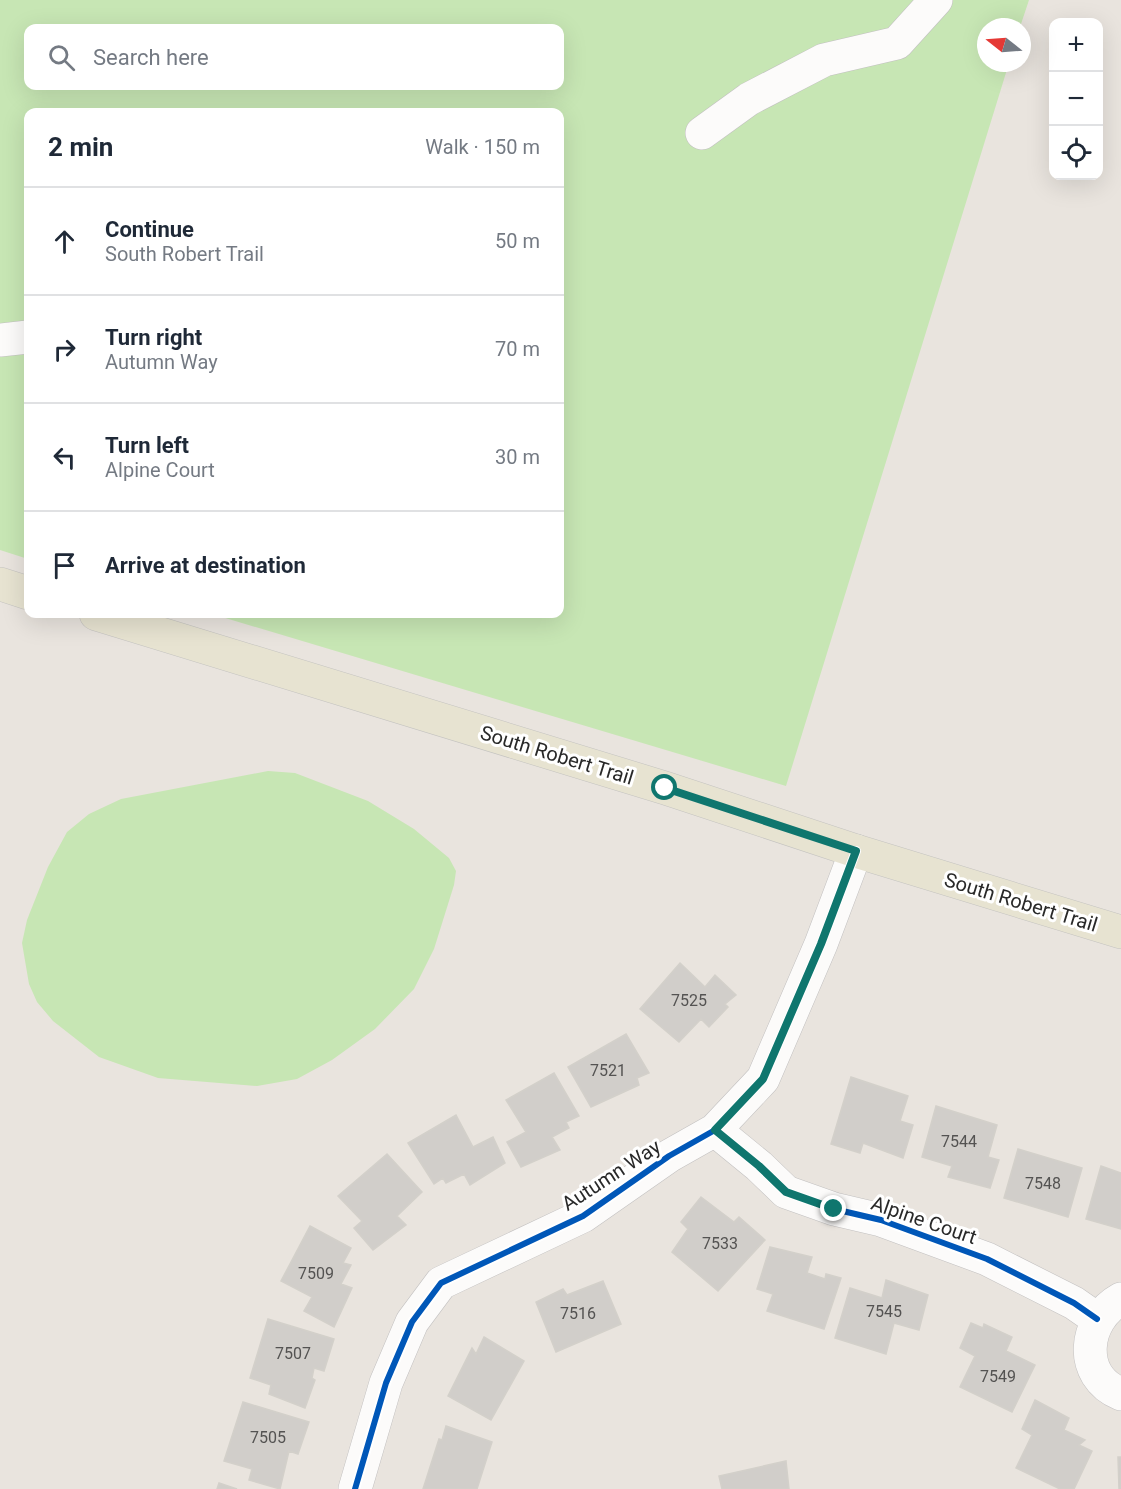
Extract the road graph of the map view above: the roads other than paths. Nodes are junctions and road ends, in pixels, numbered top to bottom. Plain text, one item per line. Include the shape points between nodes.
1 (936, 0) edge
2 (702, 133) dead end
3 (24, 337) edge
4 (0, 340) edge
5 (0, 584) edge
6 (24, 592) edge
7 (109, 618) edge
8 (856, 851) junction
9 (1121, 932) edge
10 (715, 1130) junction
11 (1109, 1309) edge
12 (1121, 1394) edge
13 (355, 1489) edge

1 - 2 street via 897,43 824,60 749,99
3 - 4 street
5 - 6 main road
7 - 8 main road, South Robert Trail via 665,788
8 - 9 main road, South Robert Trail
8 - 10 street, Autumn Way via 763,1079
10 - 11 street, Alpine Court via 786,1192 882,1220 987,1259 1074,1303
10 - 13 street, Autumn Way via 669,1156 583,1216 441,1283 412,1322 386,1383
11 - 12 street, Alpine Court via 1091,1334 1090,1351 1102,1381

